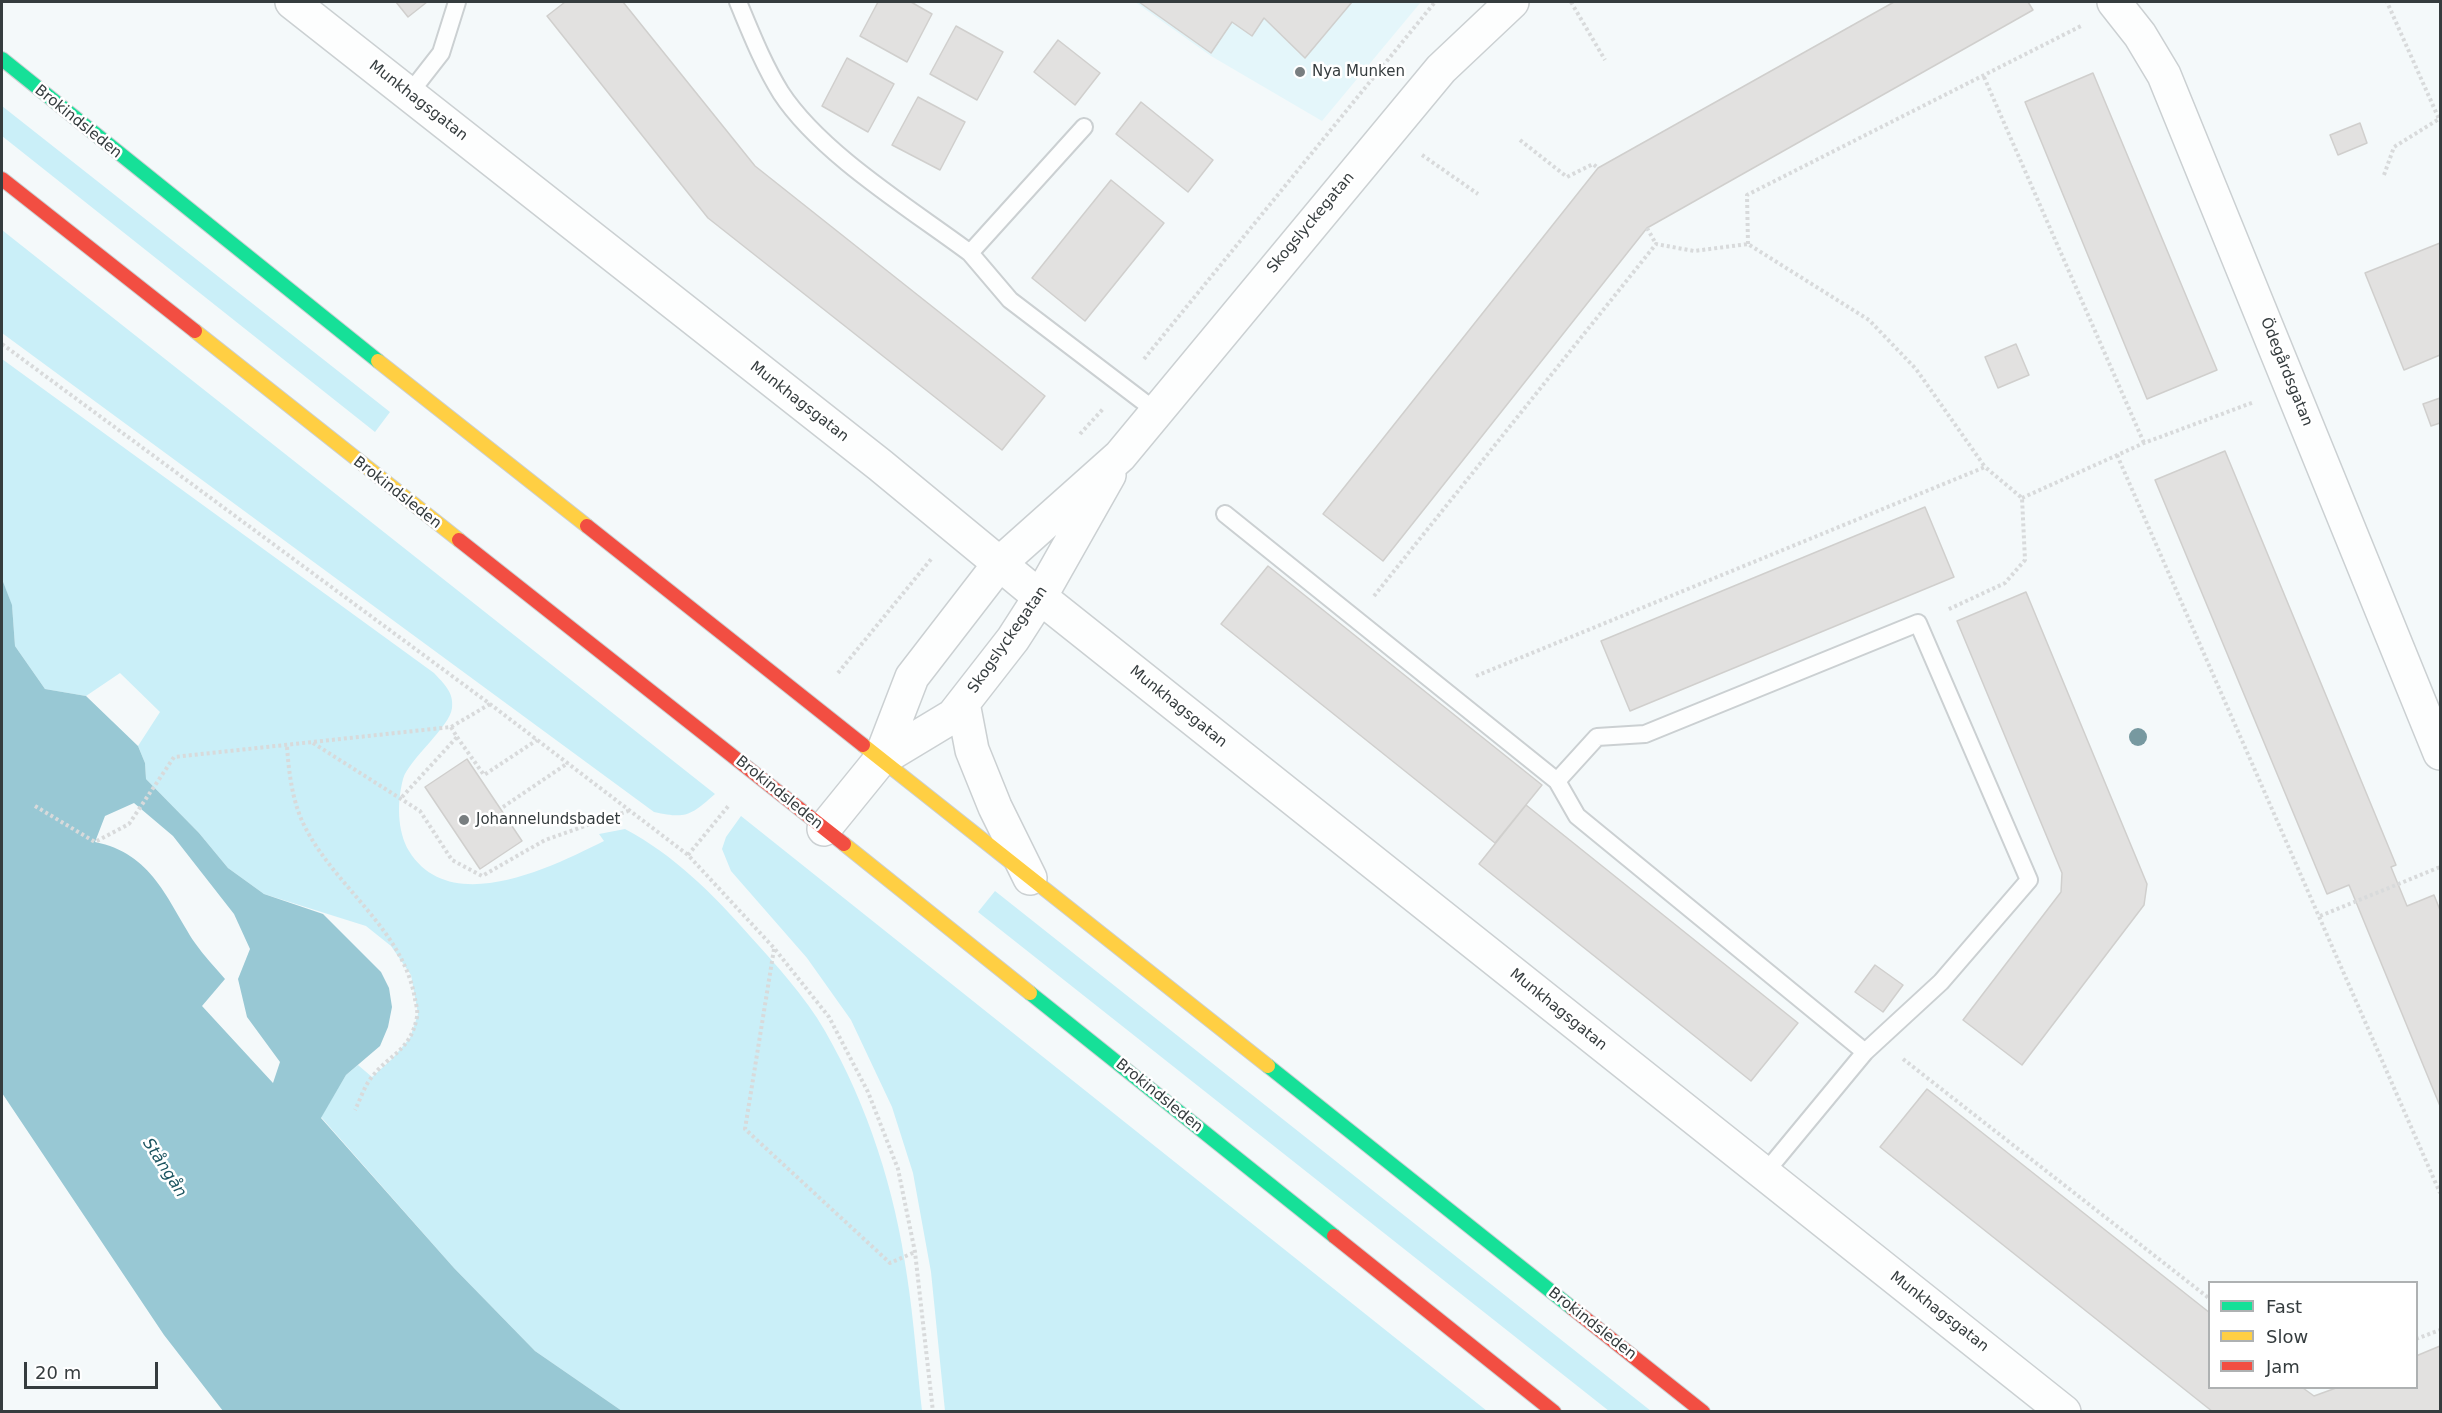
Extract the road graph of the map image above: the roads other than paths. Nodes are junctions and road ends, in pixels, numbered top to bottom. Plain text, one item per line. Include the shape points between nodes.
1 (292, 2) edge
2 (457, 2) edge
3 (738, 2) edge
4 (1512, 2) edge
5 (2103, 10) edge
6 (2, 59) edge
7 (409, 94) junction
8 (1084, 128) dead end
9 (2, 179) edge
10 (970, 253) junction
11 (1157, 412) junction
12 (1120, 456) junction
13 (1225, 514) dead end
14 (1000, 563) junction
15 (1040, 597) junction
16 (963, 704) junction
17 (2440, 753) edge
18 (880, 760) junction
19 (1557, 781) junction
20 (824, 829) junction
21 (1030, 879) junction
22 (1865, 1052) junction
23 (1764, 1174) junction
24 (1554, 1412) edge
25 (1703, 1412) edge
26 (2064, 1412) edge

1 - 7 street, Munkhagsgatan
2 - 7 lane via 441,53
3 - 10 lane via 764,63 782,94 806,123 831,148
4 - 11 street, Skogslyckegatan via 1441,69
5 - 17 street, Ödegårdsgatan via 2140,35 2164,75
6 - 18 main road, Brokindsleden
7 - 14 street, Munkhagsgatan
8 - 10 lane
9 - 20 main road, Brokindsleden
10 - 11 lane via 1010,300
11 - 12 street, Skogslyckegatan
12 - 14 street, Skogslyckegatan
12 - 15 street, Skogslyckegatan
13 - 19 lane
14 - 15 street, Munkhagsgatan
14 - 18 street, Skogslyckegatan via 912,677
15 - 16 street, Skogslyckegatan
15 - 23 street, Munkhagsgatan
16 - 18 street, Skogslyckegatan via 953,716
16 - 21 street, Brokindsleden via 972,750
18 - 20 street, Skogslyckegatan
18 - 21 main road, Brokindsleden
19 - 22 lane via 1577,816
19 - 22 lane via 1597,737 1645,734 1918,623 2029,880 1941,982
20 - 24 main road, Brokindsleden
21 - 25 main road, Brokindsleden
22 - 23 lane
23 - 26 street, Munkhagsgatan

